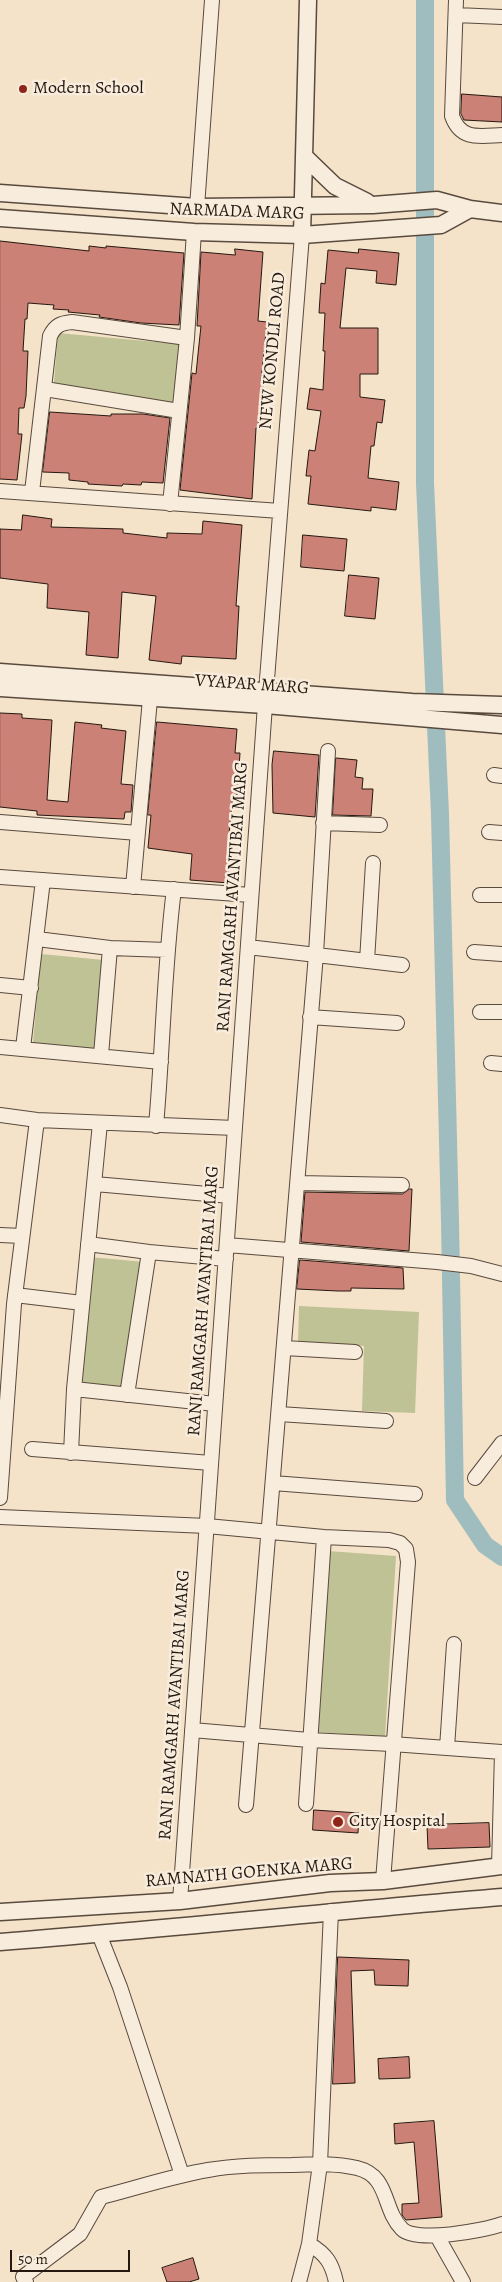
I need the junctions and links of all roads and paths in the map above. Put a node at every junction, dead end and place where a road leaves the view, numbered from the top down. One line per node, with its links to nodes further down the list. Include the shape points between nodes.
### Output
1 (212, 0): 11 (street)
2 (308, 0): 7 (street, NEW KONDLI ROAD)
3 (456, 0): 4 (street)
4 (456, 15): 5 (street); 6 (street, via 452,116 455,126 473,136)
5 (502, 17)
6 (502, 135)
7 (305, 157): 9 (street, NEW KONDLI ROAD); 10 (street, via 335,186)
8 (0, 192): 11 (street, NARMADA MARG)
9 (303, 205): 10 (street, NARMADA MARG); 11 (street, NARMADA MARG); 16 (street, NEW KONDLI ROAD)
10 (373, 205): 12 (street, NARMADA MARG, via 437,200)
11 (198, 207)
12 (470, 209): 13 (street, NARMADA MARG); 16 (street, NARMADA MARG, via 441,225)
13 (502, 213)
14 (0, 218): 15 (street, NARMADA MARG)
15 (194, 232): 16 (street, NARMADA MARG); 17 (street)
16 (302, 235): 23 (street, NEW KONDLI ROAD)
17 (187, 338): 18 (street, via 62,323 50,336); 19 (street)
18 (45, 389): 19 (street); 21 (street)
19 (179, 412): 22 (street)
20 (0, 491): 21 (street)
21 (32, 492): 22 (street)
22 (170, 504): 23 (street)
23 (280, 511): 26 (street, NEW KONDLI ROAD)
24 (0, 672): 26 (street, VYAPAR MARG)
25 (0, 688): 27 (street, VYAPAR MARG)
26 (266, 698): 27 (street, VYAPAR MARG); 29 (street, VYAPAR MARG); 41 (street, RANI RAMGARH AVANTIBAI MARG)
27 (150, 699): 35 (street)
28 (502, 705): 29 (street, VYAPAR MARG, via 452,704)
29 (412, 710): 30 (street, VYAPAR MARG, via 461,721)
30 (502, 725)
31 (328, 751): 33 (street)
32 (0, 822): 35 (street)
33 (323, 823): 34 (street); 49 (street)
34 (380, 825)
35 (138, 832): 39 (street)
36 (373, 863): 51 (street)
37 (0, 877): 38 (street)
38 (43, 880): 39 (street); 44 (street)
39 (133, 887): 40 (street)
40 (174, 890): 41 (street); 47 (street)
41 (251, 895): 45 (street, RANI RAMGARH AVANTIBAI MARG)
42 (480, 895): 43 (street)
43 (502, 895)
44 (37, 940): 46 (street); 54 (street)
45 (248, 947): 49 (street); 67 (street, RANI RAMGARH AVANTIBAI MARG)
46 (110, 948): 47 (street); 61 (street)
47 (167, 950): 62 (street)
48 (474, 952): 50 (street)
49 (316, 954): 51 (street); 57 (street)
50 (502, 954)
51 (367, 961): 52 (street)
52 (402, 965)
53 (0, 985): 54 (street)
54 (31, 988): 60 (street)
55 (480, 1012): 56 (street)
56 (502, 1012)
57 (310, 1016): 58 (street); 68 (street)
58 (397, 1023)
59 (0, 1047): 60 (street)
60 (23, 1048): 61 (street)
61 (101, 1056): 62 (street)
62 (161, 1062): 66 (street)
63 (0, 1115): 64 (street)
64 (37, 1120): 65 (street); 73 (street)
65 (100, 1123): 66 (street); 69 (street)
66 (156, 1126): 67 (street)
67 (235, 1128): 71 (street, RANI RAMGARH AVANTIBAI MARG)
68 (298, 1183): 70 (street); 76 (street)
69 (95, 1184): 71 (street); 74 (street)
70 (402, 1185)
71 (230, 1196): 75 (street, RANI RAMGARH AVANTIBAI MARG)
72 (0, 1235): 73 (street)
73 (22, 1236): 80 (street)
74 (88, 1244): 77 (street); 81 (street)
75 (227, 1245): 76 (street); 78 (street, RANI RAMGARH AVANTIBAI MARG)
76 (292, 1250): 79 (street, via 437,1262); 82 (street)
77 (150, 1252): 78 (street); 85 (street)
78 (226, 1259): 86 (street, RANI RAMGARH AVANTIBAI MARG)
79 (502, 1274)
80 (10, 1300): 81 (street); 96 (street)
81 (82, 1303): 84 (street)
82 (284, 1348): 83 (street); 87 (street)
83 (355, 1352)
84 (74, 1389): 85 (street); 91 (street)
85 (127, 1394): 86 (street)
86 (215, 1404): 92 (street, RANI RAMGARH AVANTIBAI MARG)
87 (279, 1414): 88 (street); 94 (street)
88 (386, 1421)
89 (502, 1443): 93 (street)
90 (32, 1449): 91 (street)
91 (71, 1453): 92 (street)
92 (211, 1463): 98 (street, RANI RAMGARH AVANTIBAI MARG)
93 (475, 1478)
94 (273, 1482): 95 (street); 99 (street)
95 (415, 1494)
96 (0, 1498)
97 (0, 1517): 98 (street)
98 (207, 1526): 99 (street); 102 (street, RANI RAMGARH AVANTIBAI MARG)
99 (269, 1532): 100 (street); 103 (street)
100 (324, 1537): 104 (street); 105 (street, via 389,1540 406,1549 408,1562)
101 (454, 1644): 106 (street)
102 (192, 1730): 103 (street); 113 (street, RANI RAMGARH AVANTIBAI MARG)
103 (252, 1734): 104 (street); 109 (street)
104 (309, 1740): 105 (street); 108 (street)
105 (392, 1744): 106 (street); 111 (street)
106 (447, 1748): 107 (street)
107 (502, 1752): 110 (street)
108 (306, 1804)
109 (246, 1805)
110 (500, 1866): 111 (street, RAMNATH GOENKA MARG)
111 (383, 1881): 113 (street, RAMNATH GOENKA MARG, via 330,1883)
112 (502, 1897): 114 (street)
113 (180, 1901): 115 (street, RAMNATH GOENKA MARG)
114 (331, 1911): 116 (street); 118 (street)
115 (0, 1912)
116 (99, 1934): 117 (street); 119 (street, via 120,1987)
117 (0, 1942)
118 (320, 2164): 119 (street, via 240,2166); 121 (street, via 355,2167 370,2172 379,2182 403,2231 413,2235); 122 (street)
119 (182, 2176): 123 (street, via 101,2197 80,2234 23,2277)
120 (502, 2224): 121 (street)
121 (437, 2236): 126 (street)
122 (309, 2244): 124 (street); 125 (street, via 323,2252)
123 (26, 2282)
124 (299, 2282)
125 (336, 2282)
126 (463, 2282)

